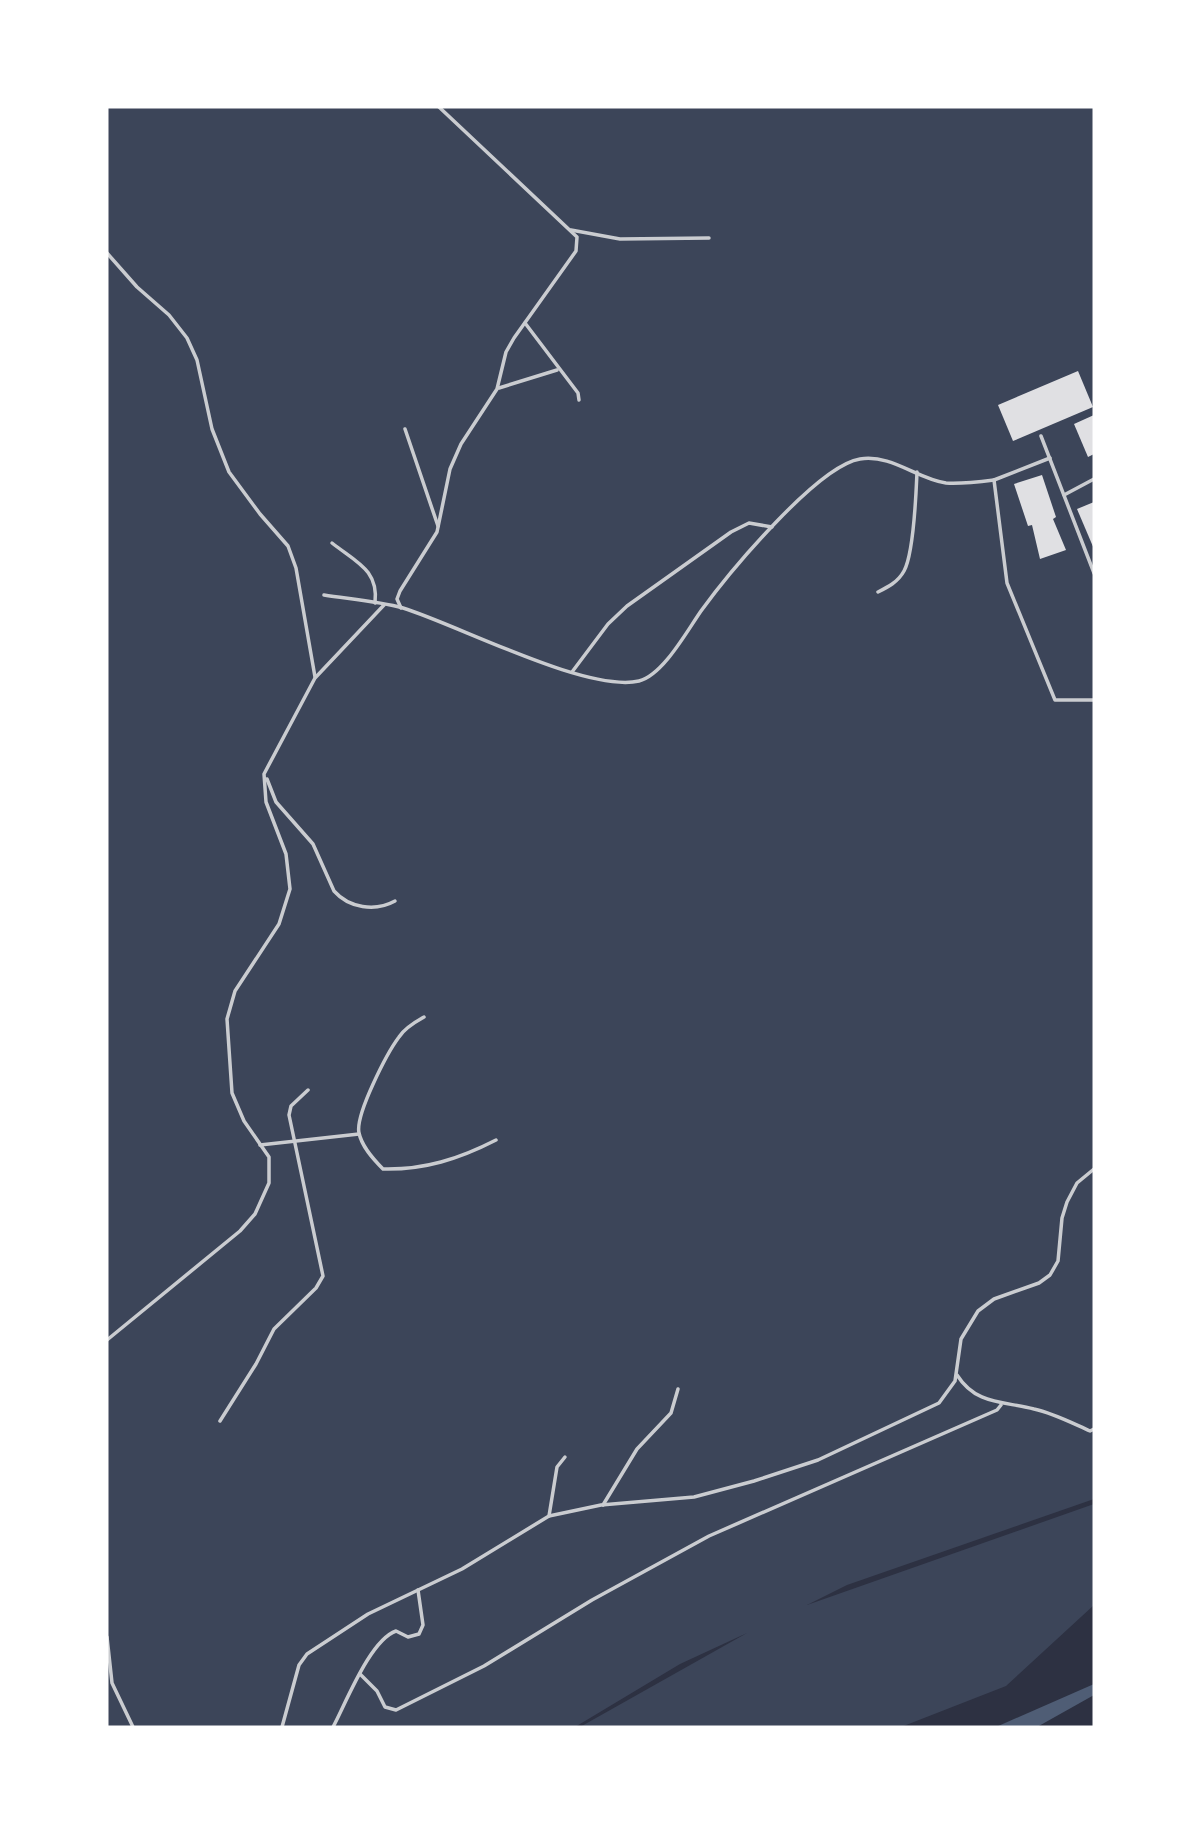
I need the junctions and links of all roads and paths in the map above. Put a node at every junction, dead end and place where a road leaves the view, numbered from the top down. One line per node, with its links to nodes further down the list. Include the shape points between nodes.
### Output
1 (439, 107): 2 (lane)
2 (569, 229): 3 (lane, via 620,239); 5 (lane, via 577,237 576,251)
3 (709, 238)
4 (107, 253): 26 (lane, via 187,338 229,472 288,546)
5 (525, 323): 6 (lane); 7 (lane, via 506,352)
6 (557, 370): 7 (lane); 8 (lane)
7 (497, 389): 17 (lane, via 450,469)
8 (579, 400)
9 (405, 429): 17 (lane)
10 (1041, 436): 11 (lane)
11 (1050, 458): 14 (lane); 15 (lane)
12 (917, 472): 14 (lane, via 944,483); 16 (lane, via 860,459 815,483); 20 (lane, via 909,558 904,573)
13 (1094, 479): 15 (lane)
14 (993, 480): 27 (lane, via 1007,583 1055,700)
15 (1064, 495): 19 (lane)
16 (772, 527): 25 (lane, via 749,523 627,606); 25 (lane, via 651,675 639,681 609,681)
17 (439, 528): 24 (lane, via 400,590)
18 (332, 543): 22 (lane, via 374,577)
19 (1094, 573)
20 (878, 592)
21 (324, 595): 22 (lane)
22 (375, 603): 23 (lane)
23 (384, 605): 24 (lane); 26 (lane)
24 (401, 608): 25 (lane)
25 (572, 672)
26 (315, 678): 28 (lane)
27 (1094, 700)
28 (264, 774): 29 (lane, via 276,802 308,835 340,898 375,908); 35 (lane, via 266,802 286,854 290,889 279,924 235,991 227,1019 232,1093)
29 (394, 901)
30 (424, 1017): 32 (lane, via 400,1035 385,1061 362,1114)
31 (308, 1090): 34 (lane, via 291,1106)
32 (360, 1134): 33 (lane, via 369,1155 383,1170 414,1170 465,1156); 34 (lane)
33 (496, 1140)
34 (294, 1141): 35 (lane); 41 (lane, via 323,1276 316,1289 274,1329)
35 (260, 1145): 37 (lane, via 269,1157 269,1183 255,1214)
36 (1094, 1169): 38 (lane, via 1077,1183 1067,1202 1058,1261 1050,1275 994,1299 978,1311 961,1339)
37 (107, 1340)
38 (956, 1374): 40 (lane, via 976,1395); 44 (lane, via 949,1393 939,1403 818,1460 694,1497)
39 (678, 1389): 44 (lane, via 671,1413 636,1449)
40 (1001, 1405): 42 (lane, via 1035,1409); 48 (lane, via 687,1547 484,1666 396,1710 385,1707 377,1690)
41 (220, 1421)
42 (1094, 1429)
43 (565, 1457): 45 (lane, via 557,1467)
44 (603, 1505): 45 (lane)
45 (549, 1516): 46 (lane, via 462,1569)
46 (418, 1589): 48 (lane, via 423,1625 419,1634 408,1637 391,1632); 50 (lane, via 368,1614 307,1654 299,1665)
47 (107, 1637): 49 (lane, via 112,1683)
48 (360, 1674): 51 (lane)
49 (133, 1727)
50 (282, 1727)
51 (333, 1727)

